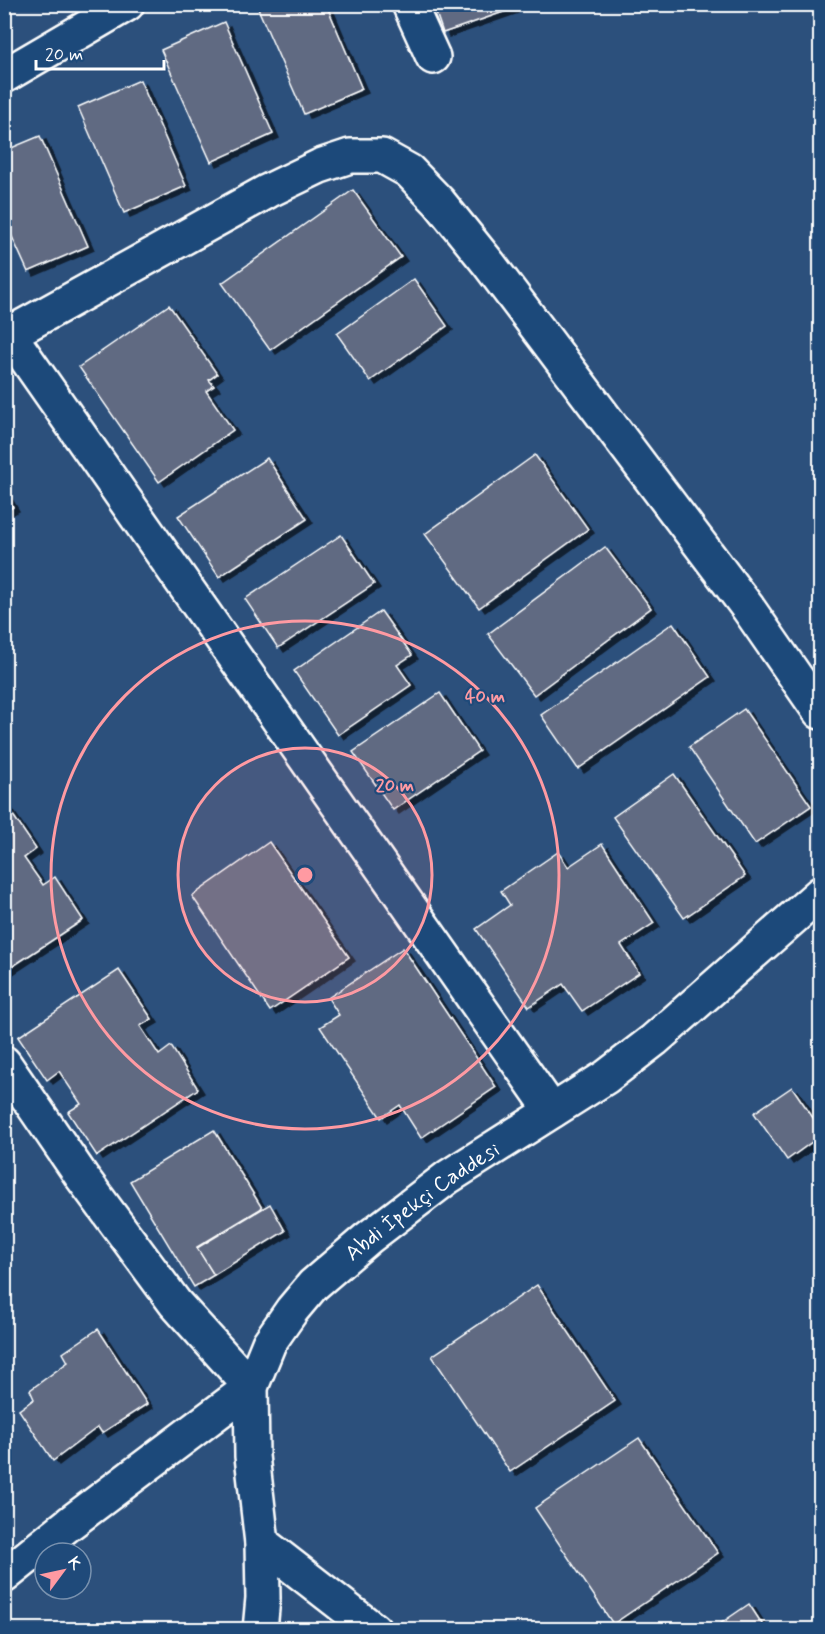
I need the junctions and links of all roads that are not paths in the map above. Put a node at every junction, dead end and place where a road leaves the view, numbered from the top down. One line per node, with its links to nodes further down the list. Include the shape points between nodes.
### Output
1 (127, 4): 4 (street)
2 (409, 4): 3 (street)
3 (433, 57)
4 (8, 65)
5 (7, 335): 6 (street, via 320,166 350,156 382,156 409,171 489,264 748,608); 9 (street)
6 (820, 712)
7 (820, 894): 9 (street, Abdi İpekçi Caddesi, via 654,1040)
8 (4, 1063): 10 (street, via 175,1303)
9 (552, 1111): 10 (street, Abdi İpekçi Caddesi, via 448,1177 313,1285 269,1342)
10 (251, 1387): 11 (street, Abdi İpekçi Caddesi, via 252,1456); 12 (street)
11 (262, 1544): 13 (street, Abdi İpekçi Caddesi); 14 (street)
12 (4, 1575)
13 (260, 1629)
14 (374, 1629)

